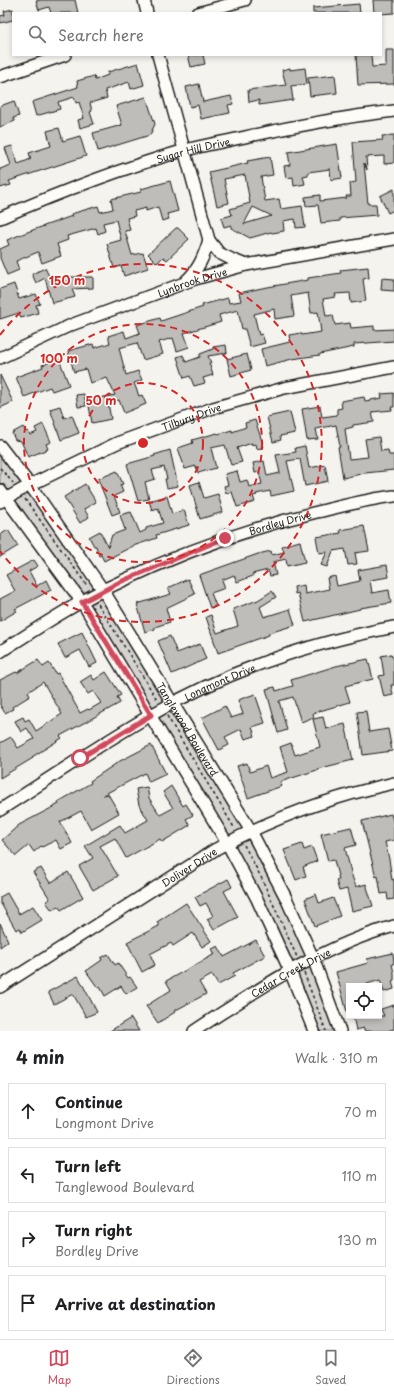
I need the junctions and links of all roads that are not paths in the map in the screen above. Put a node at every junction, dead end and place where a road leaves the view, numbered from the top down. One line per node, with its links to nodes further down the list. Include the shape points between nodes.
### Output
1 (144, 0): 3 (street)
2 (245, 0): 4 (street)
3 (147, 12)
4 (202, 12)
5 (63, 56): 7 (street)
6 (158, 56): 9 (street)
7 (0, 77)
8 (394, 111): 9 (street, Sugar Hill Drive, via 309,123)
9 (184, 151): 10 (street, Sugar Hill Drive, via 92,181); 12 (street)
10 (0, 218)
11 (394, 239): 13 (street, Lynbrook Drive)
12 (209, 240): 13 (street, via 219,252); 14 (street, via 195,273)
13 (246, 265): 14 (street, Lynbrook Drive)
14 (183, 284): 15 (street, Lynbrook Drive, via 71,325)
15 (0, 358)
16 (394, 367): 18 (street, Tilbury Drive, via 284,388 213,408 116,443)
17 (0, 446): 18 (street, Tanglewood Boulevard)
18 (30, 485): 20 (street, Tilbury Drive); 21 (street, Tanglewood Boulevard)
19 (394, 496): 21 (street, Bordley Drive, via 373,498 237,534)
20 (2, 497): 22 (street)
21 (103, 590): 22 (street, Bordley Drive); 25 (street, Tanglewood Boulevard)
22 (82, 602): 24 (street, Bordley Drive); 26 (street)
23 (394, 627): 25 (street, Longmont Drive, via 312,647 254,666)
24 (0, 652)
25 (173, 703): 26 (street, Longmont Drive); 29 (street, Tanglewood Boulevard)
26 (151, 715): 28 (street, Longmont Drive); 30 (street)
27 (394, 783): 29 (street, Doliver Drive, via 315,804)
28 (0, 810)
29 (251, 831): 30 (street, Doliver Drive); 32 (street, Tanglewood Boulevard, via 286,898)
30 (227, 842): 33 (street); 34 (street, Doliver Drive)
31 (394, 926): 32 (street, Cedar Creek Drive, via 347,942)
32 (313, 958): 33 (street, Cedar Creek Drive); 37 (street, Tanglewood Boulevard)
33 (290, 971): 35 (street, Cedar Creek Drive); 36 (street)
34 (0, 986)
35 (194, 1031)
36 (314, 1031)
37 (340, 1031)

